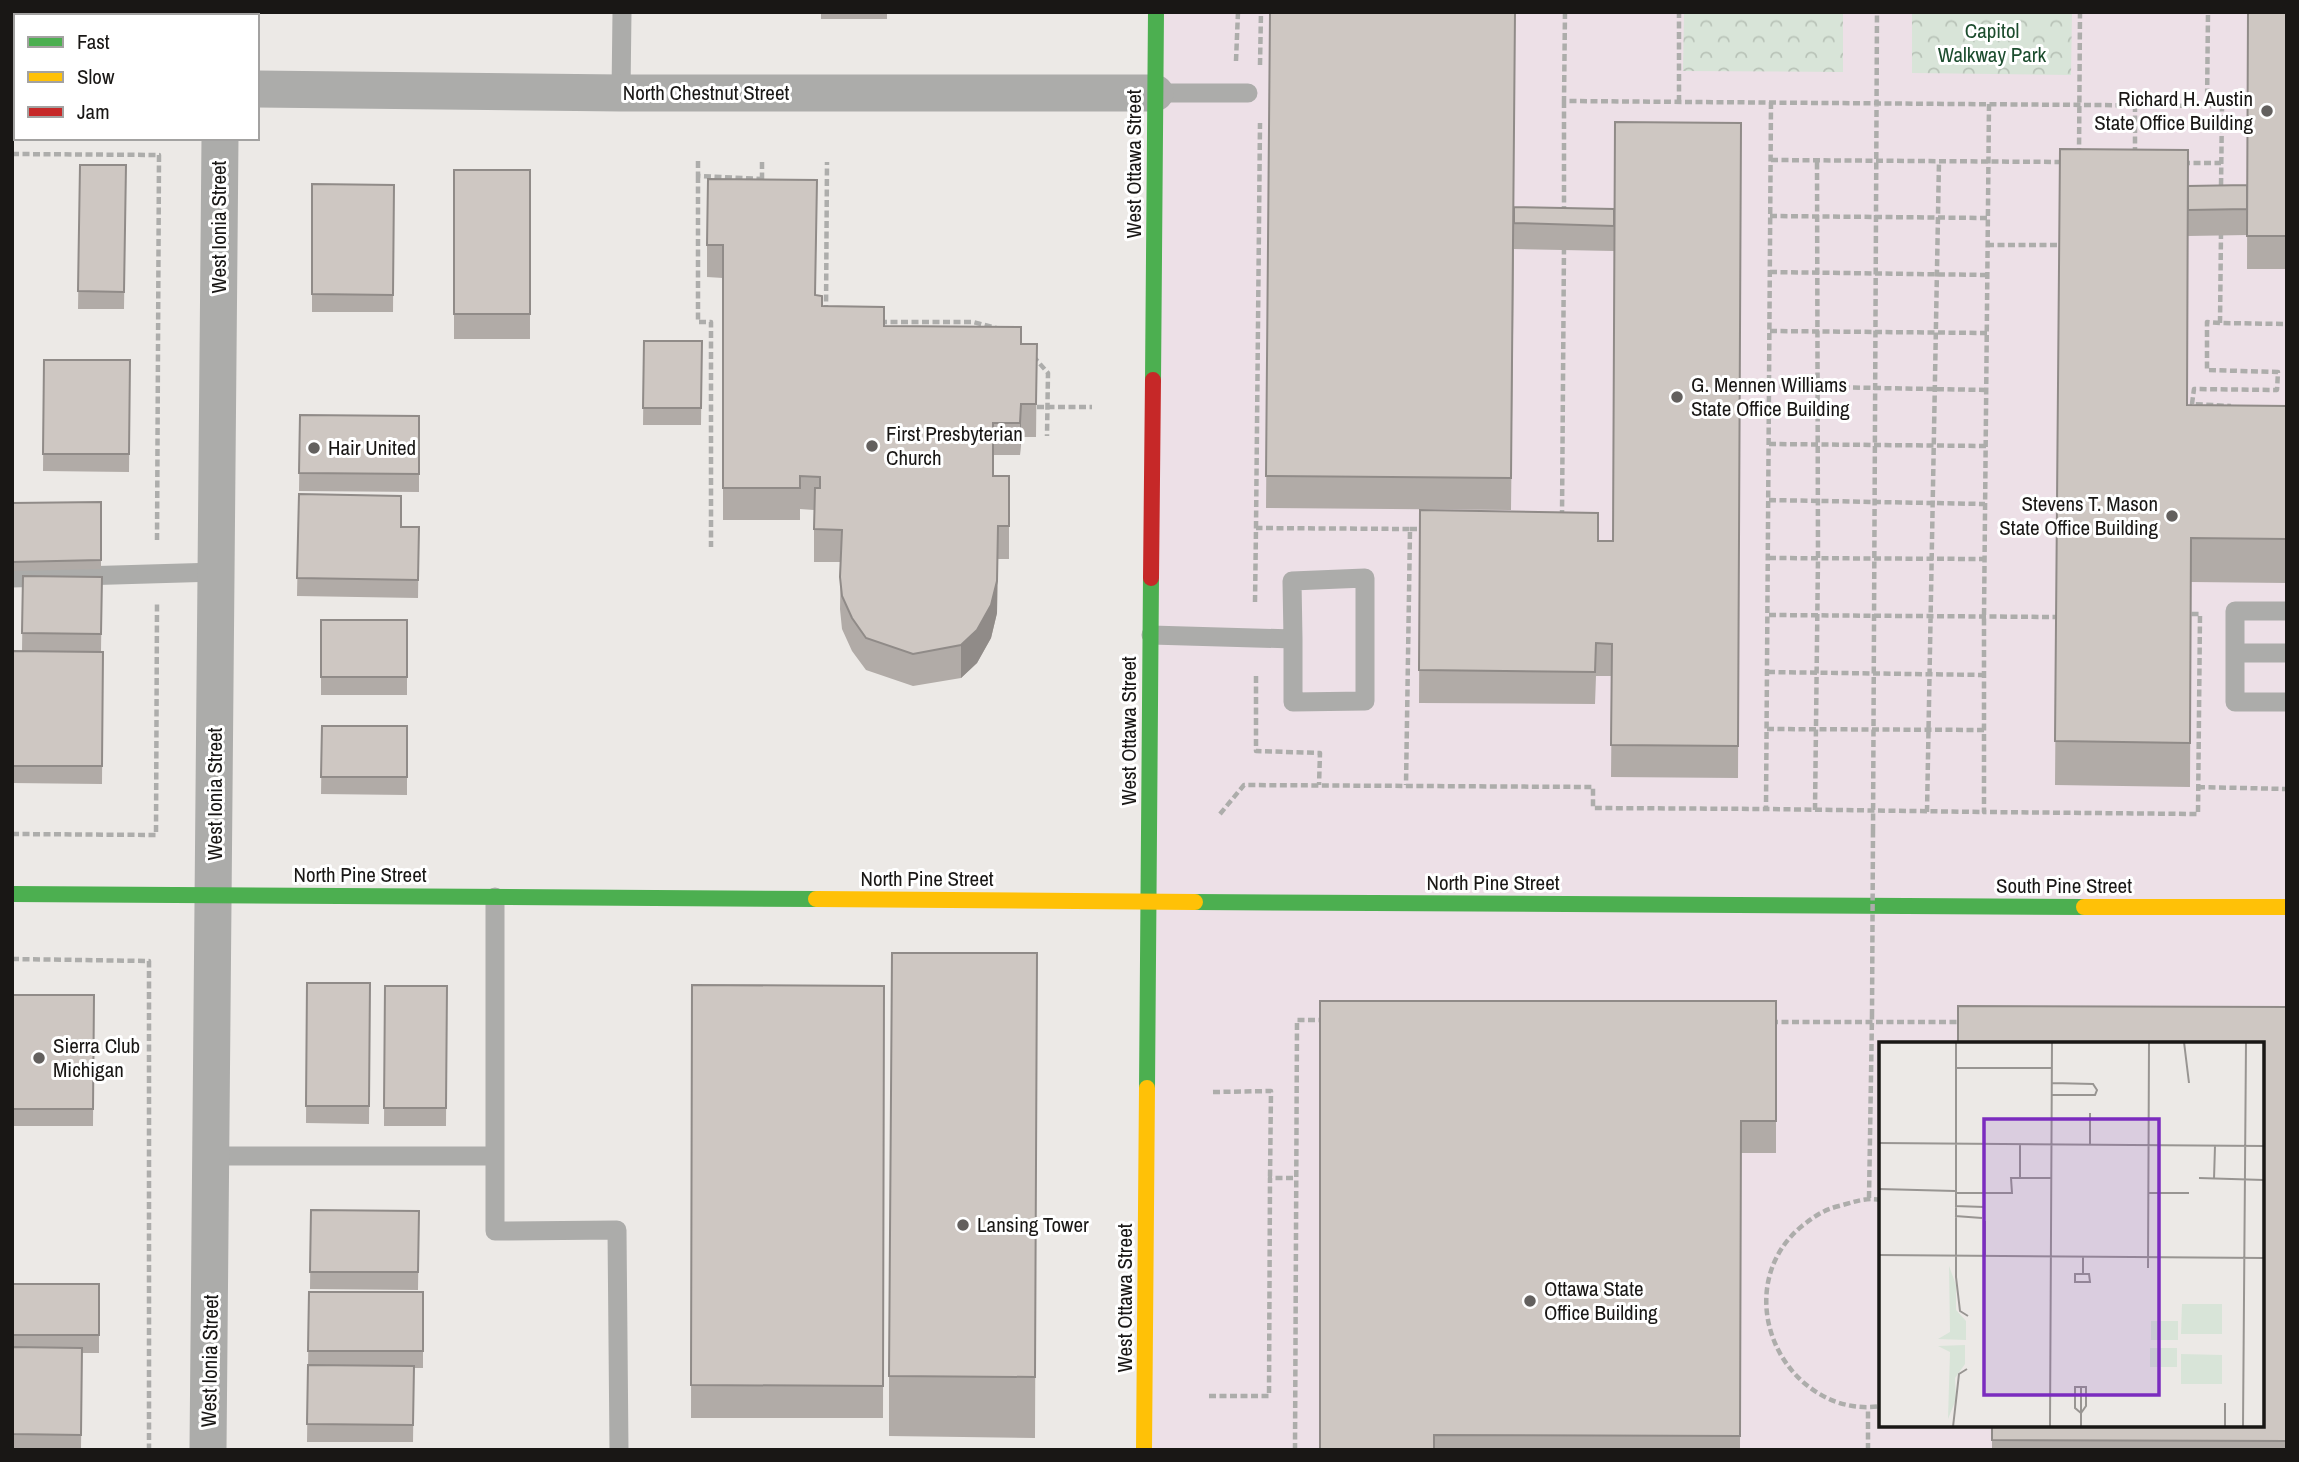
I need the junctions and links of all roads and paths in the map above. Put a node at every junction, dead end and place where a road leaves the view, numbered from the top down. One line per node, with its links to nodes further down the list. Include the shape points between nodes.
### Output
1 (622, 12): 13 (lane)
2 (1156, 12): 14 (street, West Ottawa Street)
3 (1238, 12): 10 (path)
4 (1261, 12): 11 (path)
5 (1565, 12): 16 (path)
6 (1679, 12): 17 (path)
7 (1877, 12): 19 (path)
8 (2080, 12): 21 (path)
9 (2208, 12): 23 (path)
10 (1236, 61)
11 (1260, 68)
12 (259, 89): 13 (street, North Chestnut Street)
13 (621, 93): 14 (street, North Chestnut Street)
14 (1155, 93): 15 (lane); 111 (street, West Ottawa Street)
15 (1248, 93)
16 (1564, 101): 17 (path); 47 (path)
17 (1679, 102): 18 (path)
18 (1771, 102): 19 (path); 27 (path)
19 (1877, 103): 20 (path); 29 (path)
20 (1989, 104): 21 (path); 32 (path)
21 (2080, 104): 22 (path); 36 (path)
22 (2135, 105): 23 (path); 37 (path)
23 (2207, 106): 39 (path, via 2222,106)
24 (1260, 110): 91 (path)
25 (220, 140): 100 (street, West Ionia Street)
26 (12, 154): 101 (path, via 159,155)
27 (1771, 160): 28 (path); 44 (path)
28 (1817, 160): 29 (path); 45 (path)
29 (1876, 160): 31 (path); 46 (path)
30 (698, 161): 40 (path)
31 (1939, 161): 32 (path); 48 (path)
32 (1989, 161): 35 (path); 49 (path)
33 (762, 162): 41 (path)
34 (827, 162): 59 (path)
35 (2067, 162)
36 (2079, 162)
37 (2135, 162)
38 (2172, 162): 39 (path)
39 (2221, 163): 43 (path)
40 (698, 176): 41 (path); 94 (path, via 698,322 711,322)
41 (762, 178): 42 (path)
42 (762, 186)
43 (2221, 190)
44 (1770, 216): 45 (path); 54 (path)
45 (1818, 216): 46 (path); 55 (path)
46 (1876, 216): 48 (path); 56 (path)
47 (1564, 217)
48 (1937, 217): 49 (path); 57 (path)
49 (1988, 218): 52 (path)
50 (2221, 229): 61 (path)
51 (1564, 243): 90 (path)
52 (1987, 245): 53 (path); 58 (path)
53 (2059, 245)
54 (1770, 272): 55 (path); 64 (path)
55 (1818, 273): 56 (path); 65 (path)
56 (1875, 274): 57 (path); 66 (path)
57 (1936, 275): 58 (path); 67 (path)
58 (1987, 275): 68 (path)
59 (826, 322)
60 (867, 322): 63 (path, via 973,322)
61 (2220, 323): 62 (path); 75 (path, via 2207,322 2207,370 2278,372 2277,390 2194,389 2192,404)
62 (2287, 324)
63 (1002, 329)
64 (1770, 331): 65 (path); 70 (path)
65 (1818, 331): 66 (path); 71 (path)
66 (1875, 331): 67 (path); 72 (path)
67 (1936, 332): 68 (path); 73 (path)
68 (1986, 333): 74 (path)
69 (1031, 354): 77 (path, via 1048,373)
70 (1769, 386): 71 (path); 80 (path)
71 (1818, 387): 72 (path); 81 (path)
72 (1875, 388): 73 (path); 82 (path)
73 (1934, 389): 74 (path); 83 (path)
74 (1986, 390): 84 (path)
75 (2241, 406)
76 (1037, 407): 77 (path)
77 (1048, 407): 78 (path); 79 (path)
78 (1092, 407)
79 (1047, 436)
80 (1769, 444): 81 (path); 85 (path)
81 (1818, 444): 82 (path); 86 (path)
82 (1875, 445): 83 (path); 87 (path)
83 (1934, 445): 84 (path); 88 (path)
84 (1986, 446): 89 (path)
85 (1769, 500): 86 (path); 95 (path)
86 (1818, 502): 87 (path); 96 (path)
87 (1874, 503): 88 (path); 99 (path)
88 (1933, 503): 89 (path); 97 (path)
89 (1985, 504): 98 (path)
90 (1562, 517)
91 (1256, 528)
92 (1410, 529): 93 (path)
93 (1424, 529)
94 (710, 547)
95 (1769, 558): 96 (path); 105 (path)
96 (1818, 558): 99 (path); 106 (path)
97 (1932, 559): 98 (path); 99 (path); 108 (path)
98 (1984, 559): 109 (path)
99 (1874, 560): 107 (path)
100 (217, 572): 101 (lane); 138 (street, West Ionia Street)
101 (157, 575): 102 (lane); 136 (path, via 156,835)
102 (12, 578)
103 (2287, 611): 113 (lane, via 2235,611)
104 (2190, 614): 128 (path, via 2200,614)
105 (1769, 615): 106 (path); 115 (path)
106 (1816, 615): 107 (path); 116 (path)
107 (1873, 616): 108 (path); 117 (path)
108 (1930, 617): 109 (path); 118 (path)
109 (1984, 617): 110 (path); 119 (path)
110 (2056, 617)
111 (1151, 635): 112 (lane); 140 (street, West Ottawa Street)
112 (1293, 639): 112 (lane, via 1293,702 1365,701 1365,578 1292,581)
113 (2235, 653): 114 (lane); 121 (lane, via 2235,702)
114 (2287, 653)
115 (1768, 672): 116 (path); 122 (path)
116 (1816, 673): 117 (path); 123 (path)
117 (1873, 674): 118 (path); 124 (path)
118 (1930, 674): 119 (path); 125 (path)
119 (1984, 675): 126 (path)
120 (1256, 676): 127 (path, via 1256,751 1320,753)
121 (2287, 702)
122 (1767, 729): 123 (path); 130 (path)
123 (1815, 730): 124 (path); 131 (path)
124 (1872, 730): 125 (path); 132 (path)
125 (1929, 730): 126 (path); 133 (path)
126 (1984, 730): 134 (path)
127 (1319, 785): 130 (path, via 1593,787 1593,808); 135 (path, via 1244,785)
128 (2198, 787): 129 (path); 134 (path, via 2198,814)
129 (2287, 789)
130 (1766, 809): 131 (path)
131 (1815, 810): 132 (path)
132 (1872, 811): 133 (path); 144 (path, bridge)
133 (1927, 812): 134 (path)
134 (1984, 812)
135 (1220, 814)
136 (12, 834)
137 (12, 894): 138 (street, North Pine Street)
138 (215, 896): 139 (street, North Pine Street); 149 (street, West Ionia Street)
139 (495, 897): 140 (street, North Pine Street); 150 (lane)
140 (1149, 902): 141 (street, North Pine Street); 161 (street, West Ottawa Street)
141 (1840, 906): 142 (street, South Pine Street)
142 (2287, 907)
143 (12, 959): 158 (path, via 149,961)
144 (1872, 1019): 146 (path); 147 (path); 153 (path)
145 (1338, 1020): 152 (path, via 1297,1020)
146 (1762, 1022)
147 (1969, 1023)
148 (1213, 1092): 151 (path, via 1271,1091)
149 (212, 1156): 150 (lane); 159 (street, West Ionia Street)
150 (495, 1156): 160 (lane, via 495,1231 617,1230)
151 (1270, 1178): 152 (path); 155 (path, via 1269,1396)
152 (1296, 1178): 162 (path)
153 (1869, 1198): 154 (path); 157 (path, via 1822,1210 1788,1237 1771,1269 1766,1298 1771,1335 1799,1381 1837,1403)
154 (1879, 1200)
155 (1209, 1396)
156 (1879, 1406): 157 (path)
157 (1868, 1408): 163 (path)
158 (149, 1450)
159 (208, 1450)
160 (620, 1450)
161 (1144, 1450)
162 (1295, 1450)
163 (1868, 1450)

